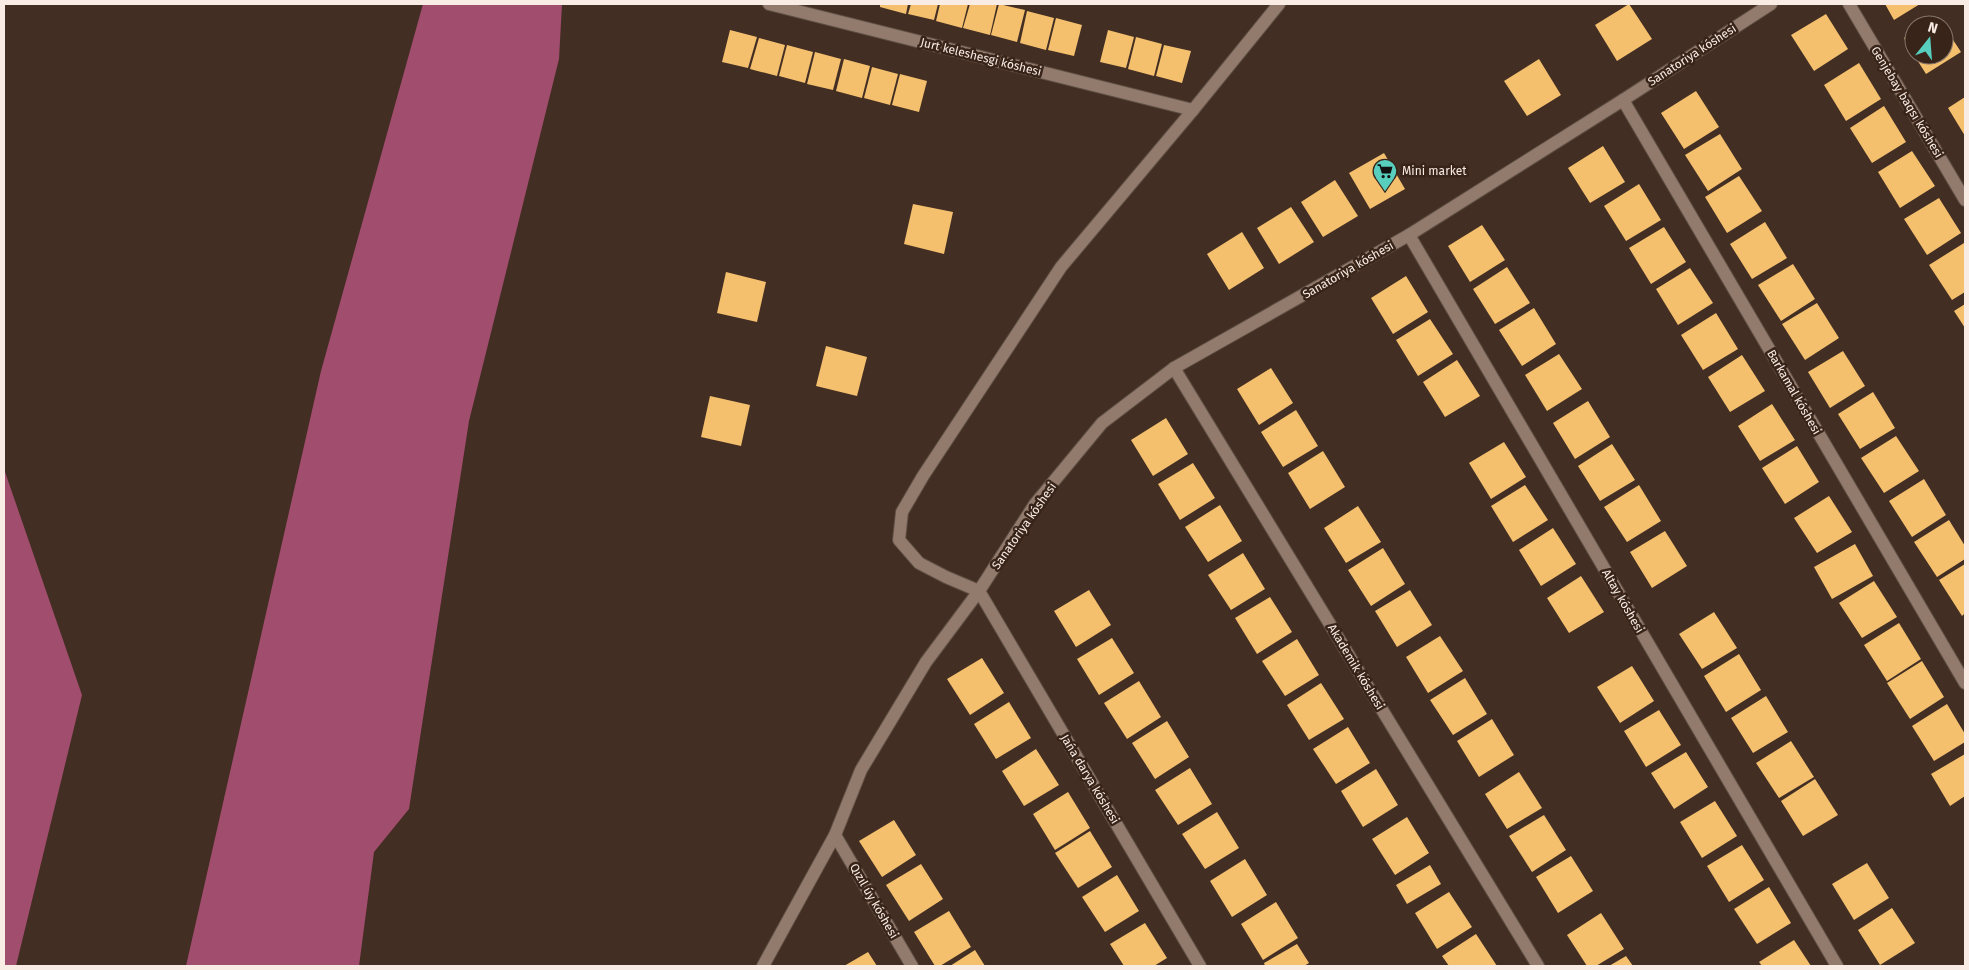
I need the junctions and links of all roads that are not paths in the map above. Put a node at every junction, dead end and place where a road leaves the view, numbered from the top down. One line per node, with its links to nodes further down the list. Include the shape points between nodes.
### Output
1 (769, 4): 6 (street, Jurt keleshesgi kóshesi)
2 (1279, 4): 6 (street)
3 (1771, 4): 5 (street, Sanatoriya kóshesi)
4 (1849, 4): 7 (street, Genjebay baqsı kóshesi)
5 (1623, 100): 8 (street, Sanatoriya kóshesi); 11 (street, Barkamal kóshesi)
6 (1193, 110): 10 (street, via 1061,267 902,512 899,540 919,563)
7 (1965, 200)
8 (1409, 235): 9 (street, Sanatoriya kóshesi); 17 (street, Altay kóshesi)
9 (1174, 368): 10 (street, Sanatoriya kóshesi, via 1102,423 1035,504); 16 (street, Akademik kóshesi)
10 (979, 591): 12 (street, Sanatoriya kóshesi, via 926,662 861,770); 15 (street, Jańa darya kóshesi)
11 (1965, 683)
12 (836, 835): 13 (street, Sanatoriya kóshesi); 14 (street, Qızıl úy kóshesi)
13 (762, 966)
14 (912, 966)
15 (1200, 966)
16 (1538, 966)
17 (1837, 966)

